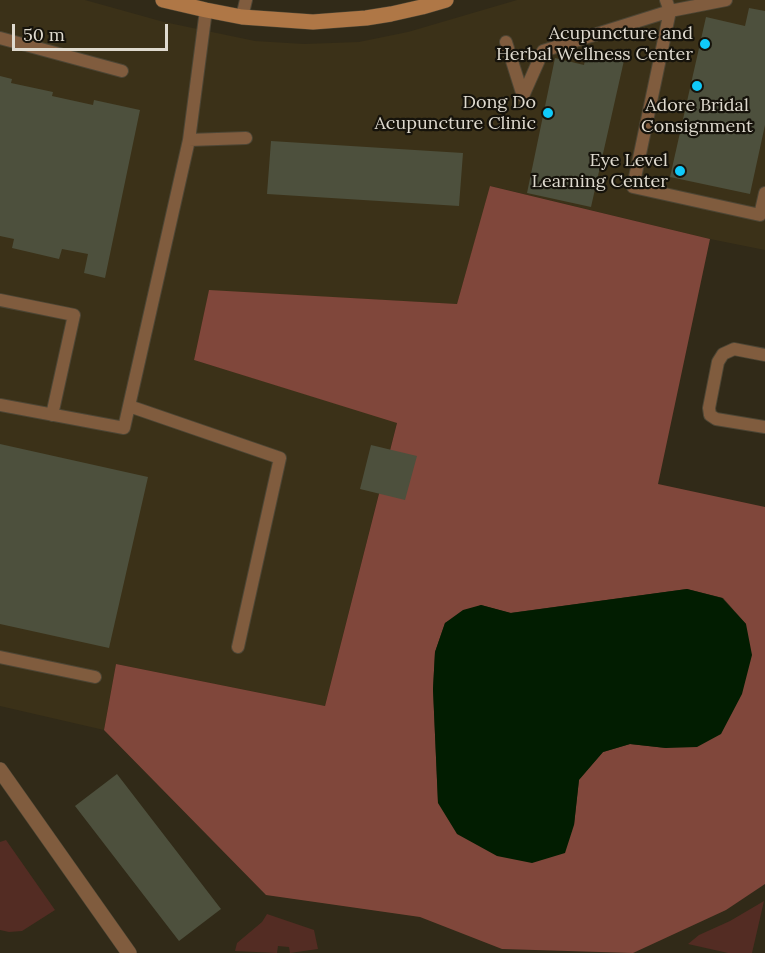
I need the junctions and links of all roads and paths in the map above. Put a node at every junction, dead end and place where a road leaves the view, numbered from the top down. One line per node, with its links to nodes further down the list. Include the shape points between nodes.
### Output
1 (163, 0): 6 (street)
2 (246, 0): 7 (lane)
3 (446, 0): 7 (street, via 366,18 313,22)
4 (726, 0): 5 (lane)
5 (668, 6): 9 (lane, via 543,51 523,96); 13 (lane, via 633,187 760,214)
6 (206, 10): 7 (street); 12 (lane)
7 (243, 17)
8 (0, 38): 10 (lane)
9 (506, 42)
10 (122, 71)
11 (246, 138): 12 (lane)
12 (189, 140): 17 (lane)
13 (765, 194)
14 (0, 300): 18 (lane, via 74,315)
15 (765, 355): 19 (lane, via 734,349 723,354 709,408 716,419)
16 (0, 405): 18 (lane)
17 (129, 406): 18 (lane, via 124,428); 20 (lane, via 280,458)
18 (52, 415)
19 (765, 427)
20 (238, 647)
21 (0, 657): 22 (lane)
22 (95, 677)
23 (0, 770): 24 (street)
24 (129, 953)

